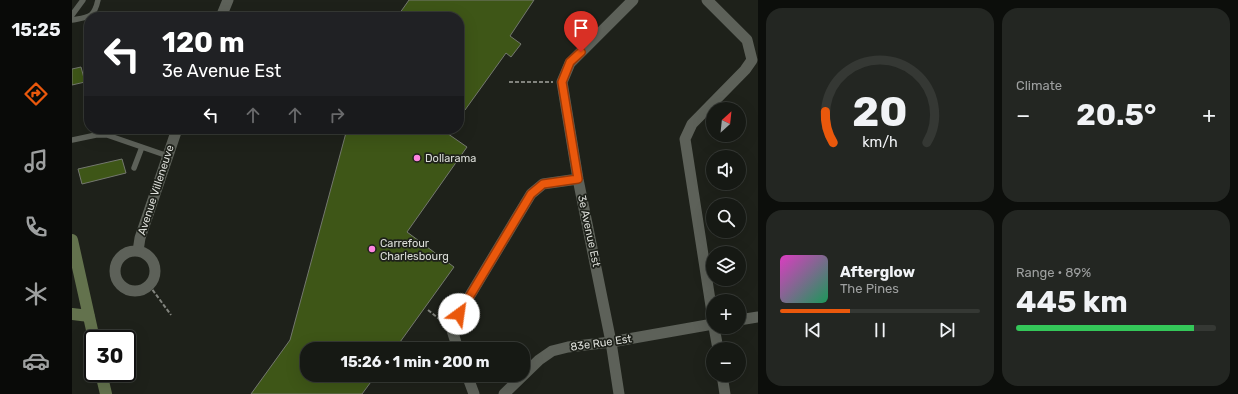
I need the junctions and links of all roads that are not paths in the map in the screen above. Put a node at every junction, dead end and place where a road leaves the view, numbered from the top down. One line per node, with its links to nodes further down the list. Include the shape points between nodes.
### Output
1 (83, 0): 8 (lane)
2 (98, 0): 6 (lane)
3 (228, 0): 7 (street)
4 (633, 0): 16 (street, 3e Avenue Est, via 570,62 562,82)
5 (707, 0): 19 (street, via 747,40 752,60 692,124 685,140)
6 (95, 12)
7 (223, 12)
8 (72, 15)
9 (84, 18): 10 (lane)
10 (72, 20)
11 (175, 134): 14 (street, Avenue Villeneuve)
12 (72, 140): 13 (lane, via 107,135)
13 (142, 147): 14 (lane); 15 (lane)
14 (168, 156): 18 (street, Avenue Villeneuve, via 140,238)
15 (134, 168)
16 (578, 179): 26 (street, via 543,184 531,194 451,328); 27 (street, 3e Avenue Est)
17 (72, 240): 21 (main road)
18 (138, 251): 18 (street, via 149,257 155,274 149,285 130,290 119,283 116,277 117,264 125,254)
19 (709, 294)
20 (72, 314): 21 (main road)
21 (89, 316): 25 (main road)
22 (758, 317): 23 (street)
23 (746, 319)
24 (706, 325): 27 (street, 83e Rue Est)
25 (92, 330)
26 (456, 342)
27 (611, 342): 33 (street, 83e Rue Est, via 552,351); 34 (street, 3e Avenue Est)
28 (103, 382): 31 (main road)
29 (470, 382): 32 (street)
30 (723, 382): 35 (street)
31 (106, 394)
32 (474, 394)
33 (504, 394)
34 (619, 394)
35 (725, 394)

